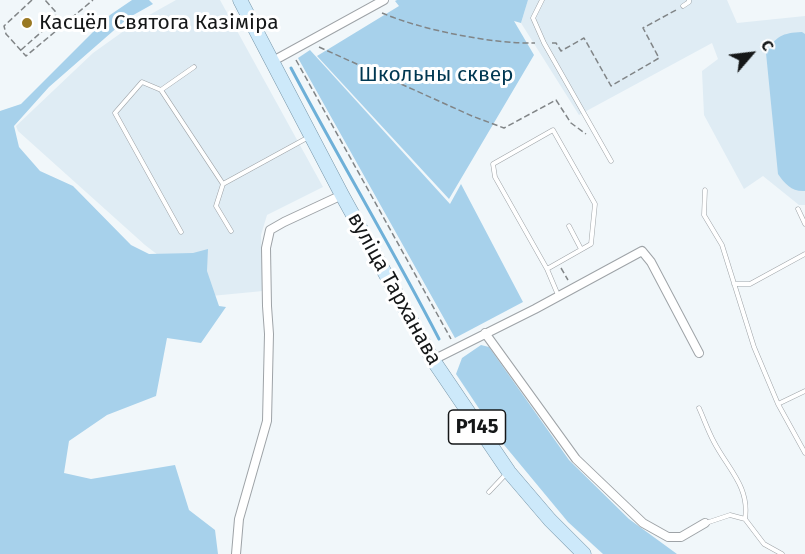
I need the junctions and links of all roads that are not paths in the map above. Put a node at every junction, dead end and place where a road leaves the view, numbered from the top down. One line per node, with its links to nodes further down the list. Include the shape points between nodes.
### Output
1 (240, 0): 6 (main road, вуліца Тарханава / Р145)
2 (384, 0): 6 (street)
3 (542, 0): 10 (lane, via 533,18)
4 (689, 0): 5 (lane)
5 (683, 6)
6 (273, 61): 9 (main road, вуліца Тарханава / Р145)
7 (194, 67): 8 (lane)
8 (160, 90): 11 (lane); 18 (lane, via 142,82 115,113)
9 (310, 136): 11 (lane); 13 (main road, вуліца Тарханава / Р145)
10 (611, 161)
11 (223, 184): 17 (lane, via 216,206)
12 (705, 190): 22 (lane, via 704,215 722,245)
13 (342, 195): 26 (main road, вуліца Тарханава / Р145); 35 (street, via 270,230 266,248 267,421 239,519)
14 (798, 209): 15 (lane)
15 (805, 224)
16 (569, 226): 19 (lane)
17 (231, 231)
18 (181, 232)
19 (581, 249): 21 (lane); 21 (lane, via 591,244 595,204 553,130 493,164 495,177)
20 (805, 254): 22 (lane, via 750,284)
21 (547, 269): 23 (lane)
22 (734, 284): 28 (lane)
23 (559, 296): 24 (street); 25 (street, via 642,251)
24 (485, 333): 26 (street); 34 (street, via 576,459 643,523 668,537 681,537)
25 (699, 353)
26 (433, 360): 31 (main road, вуліца Тарханава / Р145)
27 (805, 391): 28 (lane)
28 (778, 404): 30 (lane)
29 (699, 408): 33 (lane, via 740,484 747,505)
30 (805, 453)
31 (509, 471): 32 (lane); 36 (main road, вуліца Тарханава / Р145)
32 (489, 492)
33 (744, 519): 34 (lane, via 730,515); 37 (lane, via 764,544)
34 (705, 523)
35 (236, 554)
36 (584, 554)
37 (782, 554)

